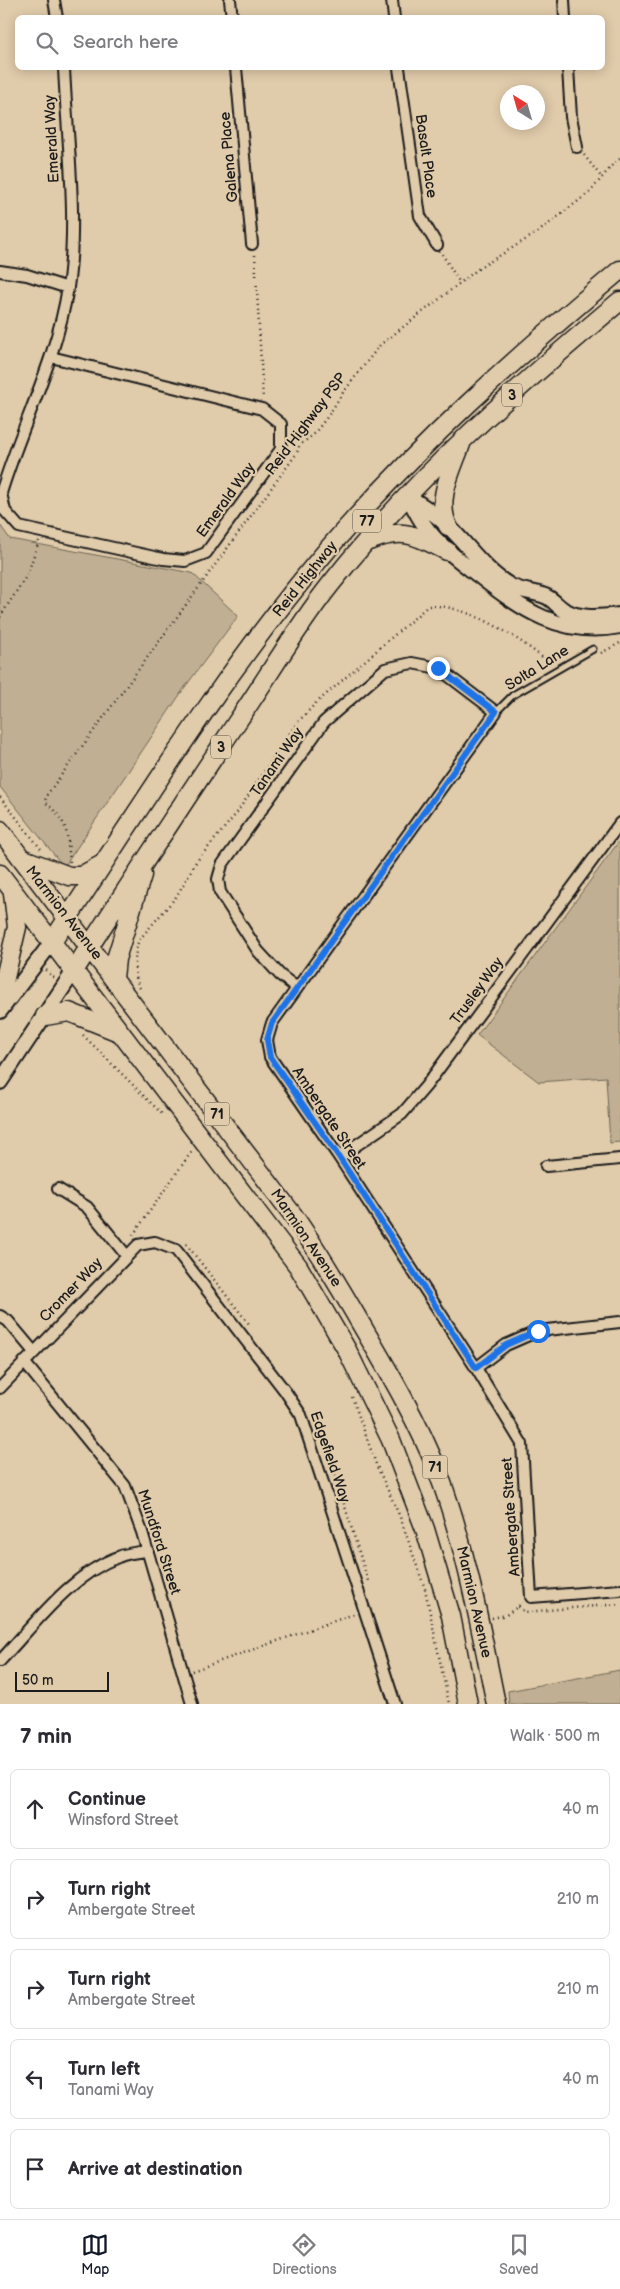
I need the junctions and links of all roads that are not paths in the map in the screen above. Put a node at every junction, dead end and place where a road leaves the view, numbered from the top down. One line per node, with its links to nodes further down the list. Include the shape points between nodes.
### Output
1 (54, 0): 5 (street)
2 (230, 0): 6 (street)
3 (392, 0): 7 (street)
4 (564, 0): 8 (street)
5 (56, 15)
6 (232, 15)
7 (394, 15)
8 (565, 15)
9 (64, 70): 18 (street, Emerald Way, via 71,241)
10 (236, 70): 14 (street, Galena Place)
11 (399, 70): 15 (street, Basalt Place, via 420,216)
12 (568, 70): 13 (street, via 571,117)
13 (577, 147)
14 (252, 244)
15 (437, 245)
16 (620, 270): 21 (highway, Reid Highway / 3, via 529,347)
17 (0, 271): 18 (street, via 27,275)
18 (68, 288): 20 (street, Emerald Way)
19 (620, 301): 22 (highway, Reid Highway / 3)
20 (51, 357): 20 (street, Emerald Way, via 1,493 5,510 19,527 163,559 186,561 206,553 281,449 281,424 262,409)
21 (433, 437): 23 (highway); 26 (highway, Reid Highway / 3)
22 (462, 439): 23 (highway, Reid Highway / 3); 24 (highway, via 443,496 442,510)
23 (408, 496): 24 (main road); 25 (highway, Reid Highway / 3); 26 (highway, 77, via 386,507); 27 (main road, via 424,526)
24 (448, 526): 28 (main road, via 509,585 544,595 563,610 578,615)
25 (366, 542): 27 (highway, via 397,532 412,535); 35 (highway, Reid Highway / 3, via 324,593)
26 (328, 549): 36 (highway, Reid Highway / 3, via 263,630 207,708)
27 (447, 551): 29 (main road, via 528,612 555,623 582,628)
28 (620, 615)
29 (620, 626)
30 (593, 649): 31 (lane, Solta Lane, via 513,695)
31 (496, 712): 44 (street, Ambergate Street); 44 (street, Tanami Way, via 438,668 412,663 385,670 318,730 222,865 218,879 220,892 258,952)
32 (620, 823): 50 (street, Trusley Way, via 426,1086 402,1114)
33 (0, 830): 34 (highway, Marmion Avenue / 71)
34 (21, 858): 36 (highway, via 69,876 81,876); 39 (highway, Marmion Avenue / 71)
35 (147, 858): 41 (highway, Reid Highway / 3); 43 (highway, via 116,960)
36 (103, 864): 39 (highway, Reid Highway / 3)
37 (0, 874): 38 (highway, Marmion Avenue / 71)
38 (12, 890): 40 (highway, Marmion Avenue / 71); 45 (highway, via 17,927)
39 (67, 918): 40 (highway, Reid Highway / 3); 41 (highway, Marmion Avenue / 71)
40 (52, 942): 42 (highway, Marmion Avenue / 71); 46 (main road)
41 (89, 946): 42 (highway, Reid Highway / 3); 43 (highway, Marmion Avenue / 71)
42 (74, 970): 47 (main road); 48 (highway, Marmion Avenue / 71)
43 (114, 978): 68 (highway, Marmion Avenue / 71, via 293,1215 394,1380 438,1473 456,1526 469,1572)
44 (297, 988): 50 (street, Ambergate Street, via 272,1023 267,1040 270,1057)
45 (0, 999)
46 (0, 1011)
47 (45, 1016): 48 (highway, via 69,1012); 49 (main road)
48 (122, 1033): 67 (highway, Marmion Avenue / 71, via 298,1266 347,1350 391,1440 424,1529 450,1616)
49 (0, 1082)
50 (339, 1157): 60 (street, Ambergate Street)
51 (620, 1159): 52 (street)
52 (546, 1166)
53 (58, 1189): 55 (street, via 87,1207)
54 (176, 1250): 55 (street, Cromer Way, via 155,1242 138,1245); 66 (street, Edgefield Way, via 301,1415)
55 (126, 1255): 58 (street, Cromer Way)
56 (0, 1316): 58 (street)
57 (620, 1322): 60 (street, via 538,1331 506,1345)
58 (34, 1352): 59 (street, Cromer Way)
59 (24, 1362): 61 (street, Cromer Way); 62 (street, Mundford Street, via 125,1486)
60 (476, 1368): 63 (street, Ambergate Street, via 522,1444 531,1598)
61 (0, 1388)
62 (148, 1551): 64 (street, via 118,1556 80,1579); 65 (street, Mundford Street)
63 (620, 1590)
64 (0, 1661)
65 (192, 1704)
66 (395, 1704)
67 (468, 1704)
68 (496, 1704)

